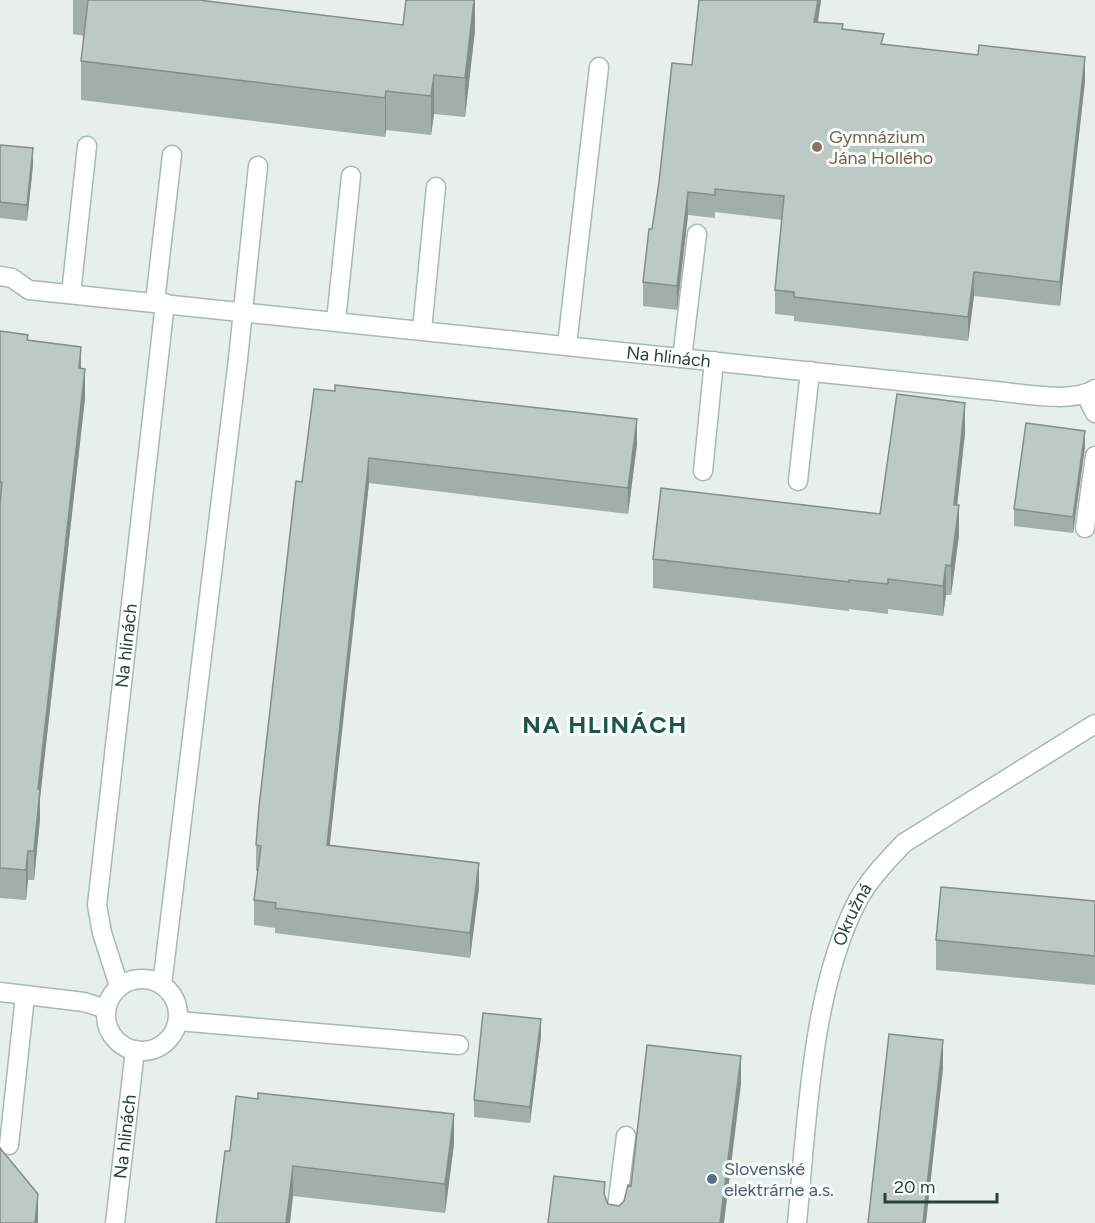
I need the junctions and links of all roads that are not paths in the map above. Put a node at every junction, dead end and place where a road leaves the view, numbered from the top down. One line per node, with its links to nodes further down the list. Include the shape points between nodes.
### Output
1 (600, 67): 14 (street)
2 (87, 146): 9 (street)
3 (172, 155): 10 (street)
4 (258, 166): 11 (street)
5 (351, 176): 12 (street)
6 (436, 187): 13 (street)
7 (697, 234): 15 (street)
8 (0, 276): 9 (street, Na hlinách, via 12,278 29,290)
9 (71, 294): 10 (street, Na hlinách)
10 (160, 302): 11 (street, Na hlinách); 26 (street, Na hlinách, via 97,905)
11 (243, 311): 12 (street, Na hlinách); 25 (street)
12 (336, 321): 13 (street, Na hlinách)
13 (422, 330): 14 (street, Na hlinách)
14 (567, 345): 15 (street, Na hlinách)
15 (682, 358): 16 (street, Na hlinách)
16 (714, 361): 17 (street, Na hlinách); 21 (street)
17 (810, 371): 18 (street, Na hlinách, via 1060,397); 22 (street)
18 (1090, 392): 19 (street)
19 (1095, 413)
20 (1095, 456): 23 (street)
21 (703, 471)
22 (798, 481)
23 (1085, 528)
24 (1095, 724): 37 (street, Okružná, via 904,843 878,870 859,900 841,938 827,986)
25 (162, 985): 26 (street, via 148,979); 30 (street, via 172,994)
26 (119, 986): 29 (street)
27 (0, 992): 28 (street)
28 (25, 996): 29 (street, via 84,1002); 34 (street)
29 (106, 1009): 32 (street, via 107,1026 114,1038)
30 (178, 1021): 31 (street); 32 (street, via 164,1044 152,1050)
31 (459, 1045)
32 (135, 1050): 35 (street, Na hlinách)
33 (626, 1136): 36 (street)
34 (9, 1145)
35 (115, 1223)
36 (615, 1223)
37 (797, 1223)

